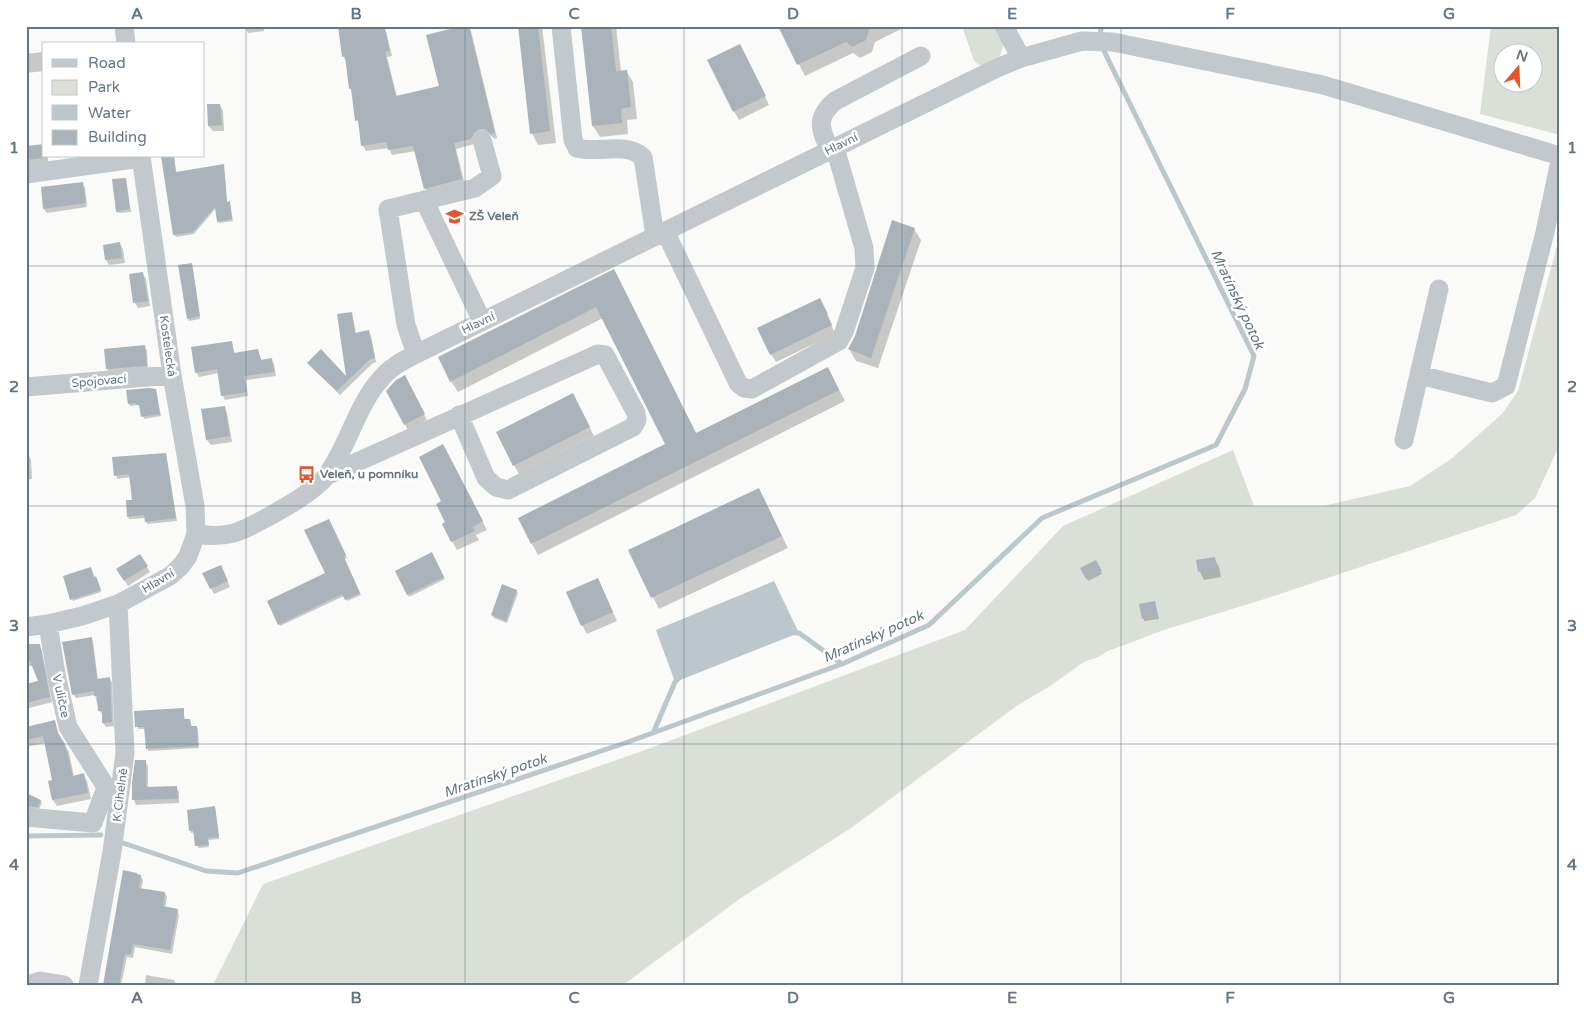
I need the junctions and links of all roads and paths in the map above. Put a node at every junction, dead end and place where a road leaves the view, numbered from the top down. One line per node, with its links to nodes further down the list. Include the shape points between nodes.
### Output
1 (124, 26): 4 (street)
2 (561, 26): 15 (street, via 573,140 578,148 586,150 627,148 643,157)
3 (1004, 26): 6 (street)
4 (126, 42)
5 (921, 56): 8 (street, via 827,108 820,128)
6 (1021, 58): 8 (street, Hlavní); 9 (street, Hlavní, via 1082,41 1114,42 1323,85)
7 (482, 140): 14 (street, via 492,176 475,188)
8 (833, 149): 15 (street, Hlavní); 15 (street, via 864,248 862,279 839,341 752,389 738,383)
9 (1560, 156)
10 (134, 158): 13 (street)
11 (141, 158): 19 (street, Kostelecká)
12 (1560, 161): 20 (street, via 1506,386 1492,393)
13 (26, 174)
14 (424, 200): 17 (street); 18 (street, via 388,209 406,325)
15 (660, 234): 17 (street, Hlavní)
16 (1438, 289): 20 (street)
17 (482, 321): 18 (street, Hlavní)
18 (416, 354): 24 (street, Hlavní, via 390,370 370,391)
19 (172, 375): 21 (street, Spojovací); 25 (street, Kostelecká, via 195,506)
20 (1419, 376): 23 (street)
21 (26, 387)
22 (459, 415): 22 (street, via 486,478 496,487 508,490 633,427 637,420 605,355 598,354); 24 (street)
23 (1404, 440)
24 (326, 476): 25 (street, Hlavní, via 313,488 246,529 224,536)
25 (196, 534): 26 (street, Hlavní, via 188,556 176,572)
26 (118, 604): 27 (street, Hlavní); 29 (street, K Cihelně, via 125,753)
27 (48, 624): 28 (street, Hlavní); 29 (street, V uličce, via 68,728)
28 (26, 627)
29 (113, 789): 30 (street, via 93,823); 33 (street, K Cihelně, via 112,852)
30 (26, 817)
31 (27, 985): 32 (street, via 40,981)
32 (64, 985)
33 (88, 985)

